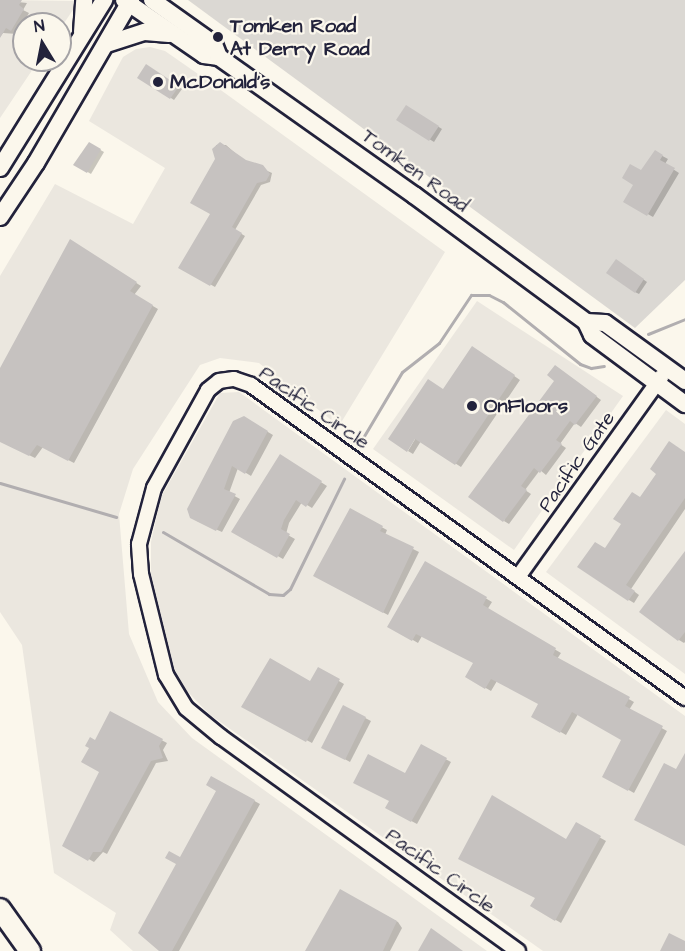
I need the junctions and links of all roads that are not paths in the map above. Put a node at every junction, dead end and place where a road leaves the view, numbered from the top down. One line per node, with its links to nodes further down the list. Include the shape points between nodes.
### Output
1 (84, 0): 7 (main road)
2 (104, 0): 7 (main road)
3 (152, 0): 5 (main road, Tomken Road)
4 (128, 1): 6 (main road, Tomken Road); 8 (main road)
5 (166, 4): 9 (main road, Tomken Road, via 214,44)
6 (173, 35): 8 (main road, via 145,32); 9 (main road, Tomken Road, via 204,55)
7 (79, 44): 10 (main road)
8 (107, 44): 11 (main road)
9 (219, 57): 12 (main road, Tomken Road)
10 (0, 168)
11 (0, 217)
12 (586, 322): 13 (main road, Tomken Road, via 605,323); 15 (main road, Tomken Road, via 592,335)
13 (668, 369): 14 (main road, Tomken Road); 15 (street, Pacific Gate)
14 (685, 381)
15 (657, 383): 16 (main road, Tomken Road); 17 (street, Pacific Gate)
16 (685, 404)
17 (518, 577): 18 (street, Pacific Circle); 21 (street, Pacific Circle, via 251,385 234,379 219,381 199,406 154,488 139,544 141,574 157,645 166,675 186,708)
18 (685, 698)
19 (0, 909): 20 (highway)
20 (30, 951)
21 (518, 951)

